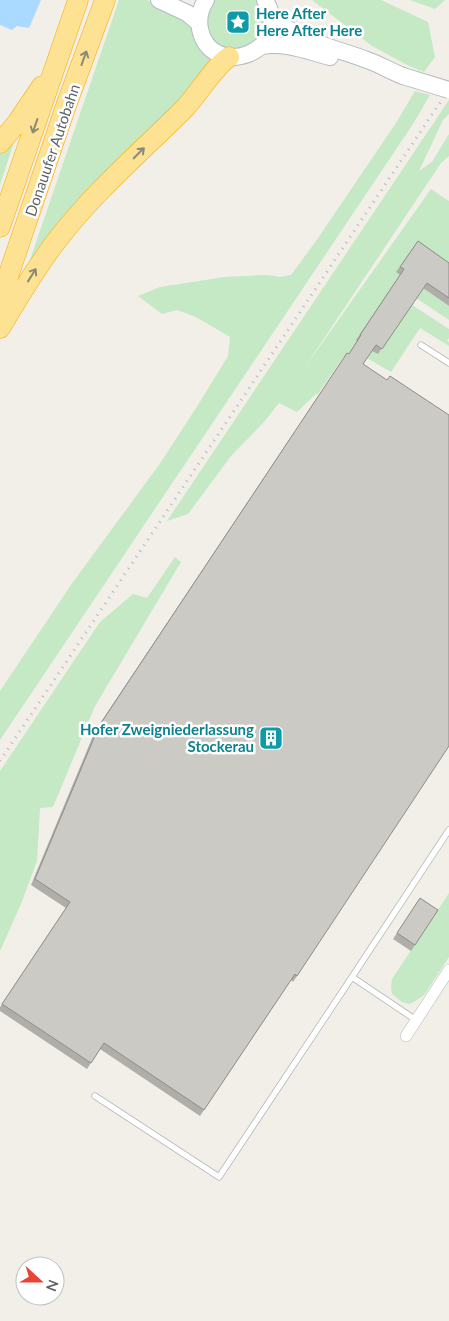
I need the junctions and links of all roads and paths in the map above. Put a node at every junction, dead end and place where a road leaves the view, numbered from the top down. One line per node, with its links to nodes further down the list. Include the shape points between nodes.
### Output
1 (78, 0): 9 (highway, Donauufer Autobahn)
2 (105, 0): 14 (highway, Donauufer Autobahn, one-way to 2)
3 (159, 0): 6 (main road, via 187,13)
4 (206, 0): 6 (main road)
5 (268, 8): 7 (main road, via 271,26); 10 (main road, via 277,22 298,35)
6 (199, 23): 8 (main road, via 201,33 212,49)
7 (262, 46): 8 (main road, via 247,55); 10 (main road, via 280,44)
8 (230, 57): 15 (highway, one-way to 8, via 59,237 195,98 218,67)
9 (57, 63): 12 (highway); 13 (highway, Donauufer Autobahn, one-way to 13)
10 (399, 74): 11 (main road, bridge)
11 (449, 90)
12 (0, 143)
13 (0, 228)
14 (0, 300)
15 (0, 328)
16 (422, 345): 17 (lane)
17 (449, 363)
18 (449, 830): 20 (lane)
19 (449, 970): 21 (street)
20 (352, 976): 21 (lane); 23 (lane, via 219,1177)
21 (416, 1020): 22 (street)
22 (406, 1036)
23 (95, 1096)

